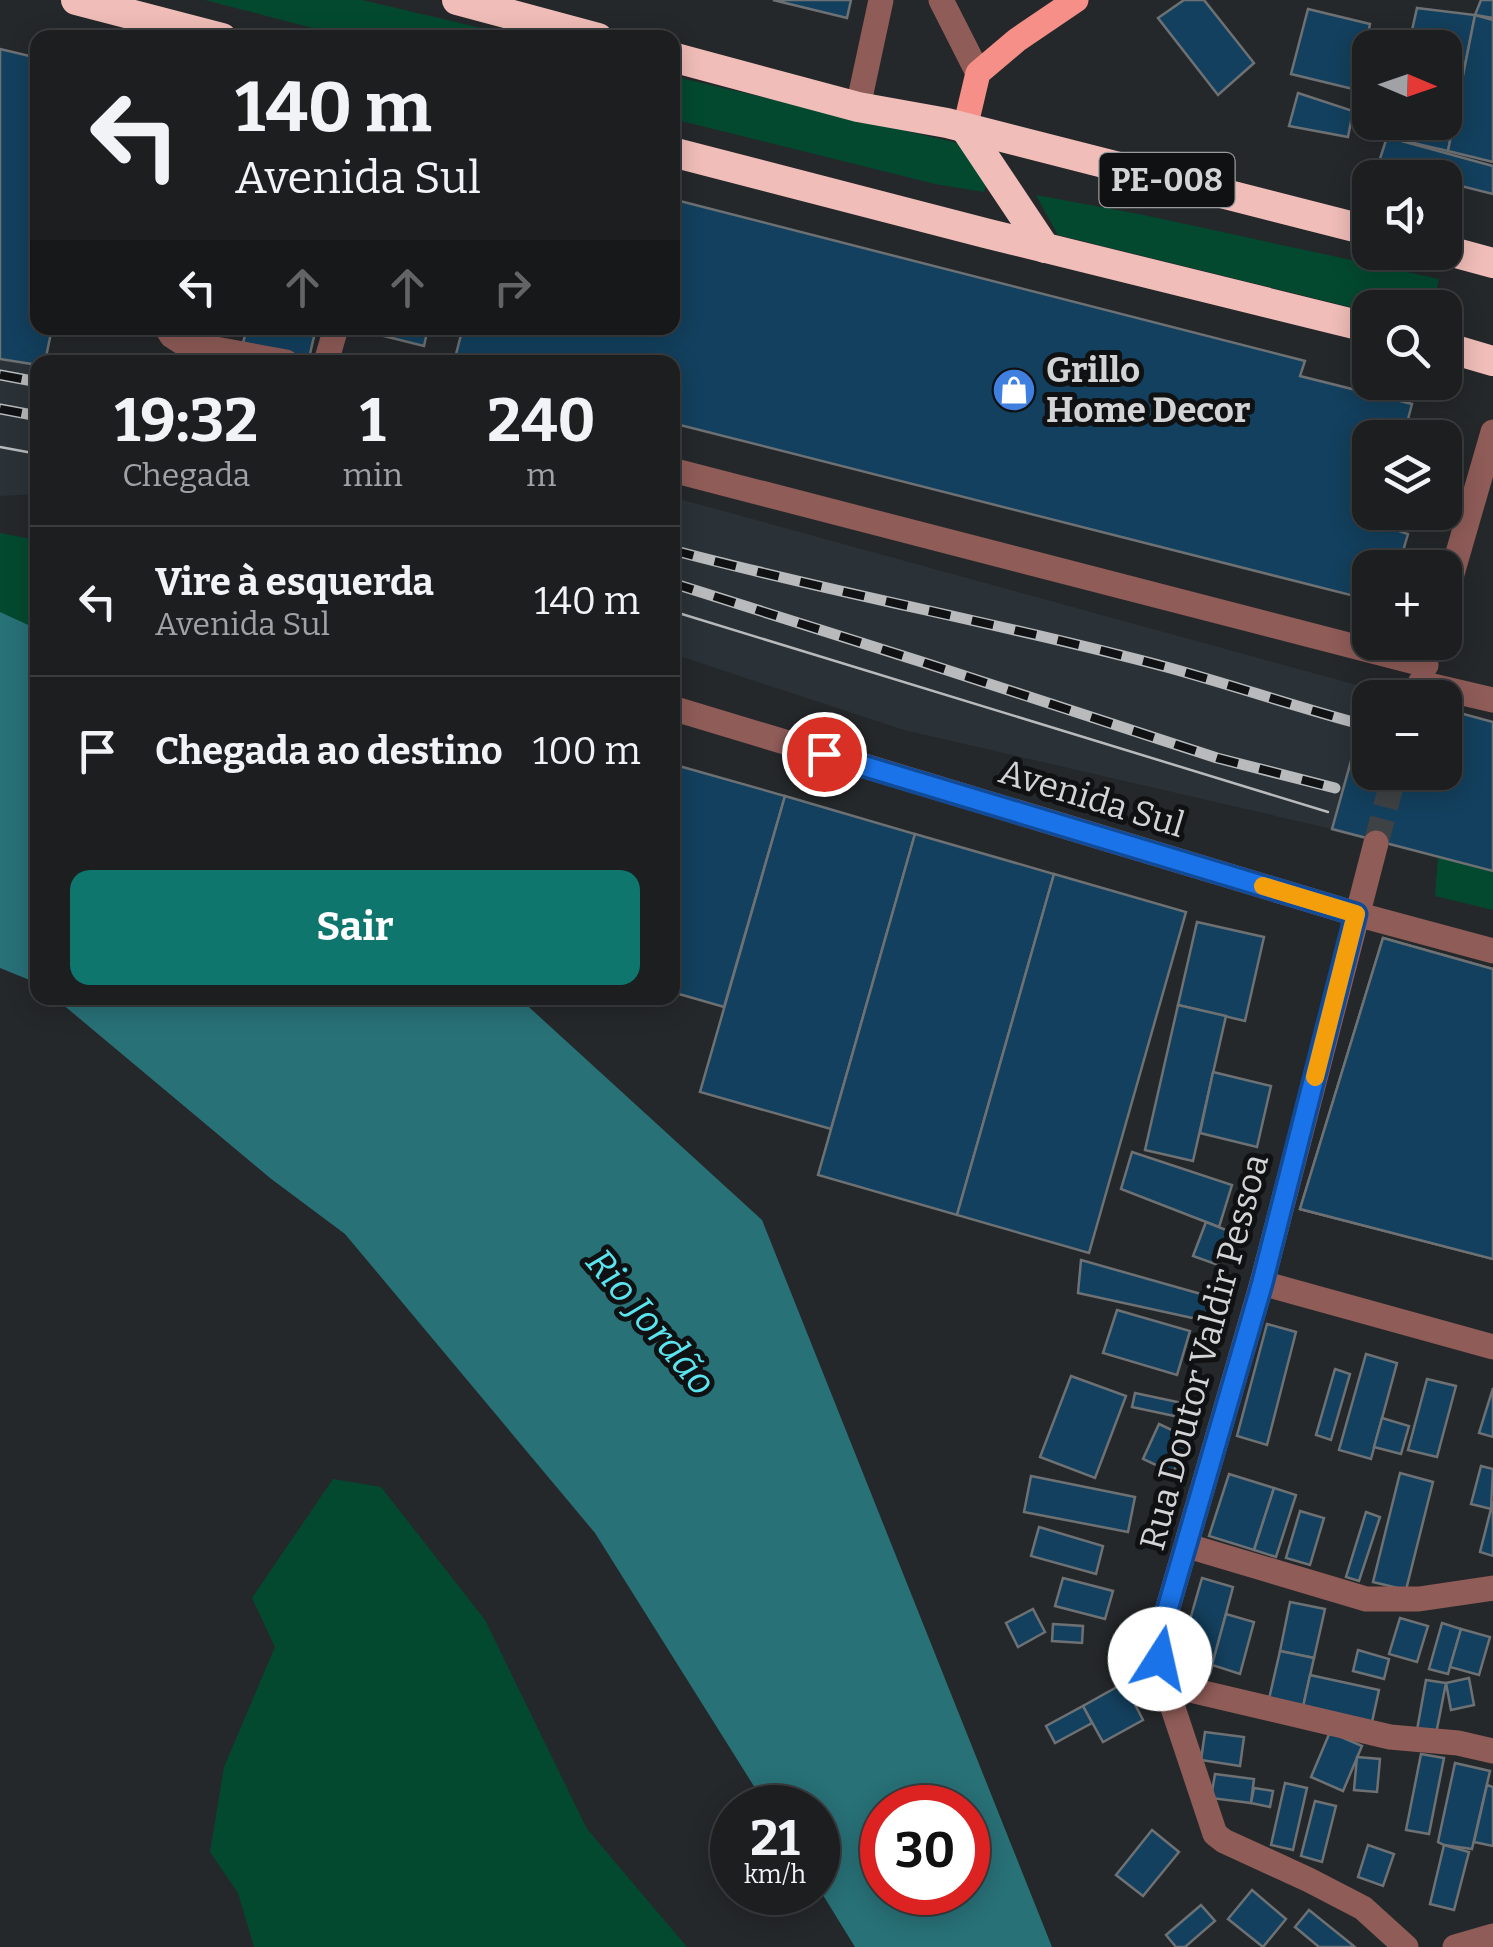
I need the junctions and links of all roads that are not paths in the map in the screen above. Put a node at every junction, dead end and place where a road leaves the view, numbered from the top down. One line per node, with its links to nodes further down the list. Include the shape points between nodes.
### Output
1 (76, 0): 6 (highway)
2 (456, 0): 7 (highway)
3 (881, 0): 10 (street)
4 (941, 0): 9 (street)
5 (1076, 0): 9 (main road)
6 (193, 30)
7 (568, 30)
8 (680, 59): 10 (highway, PE-008)
9 (978, 74): 11 (main road)
10 (858, 107): 11 (highway, PE-008)
11 (965, 128): 13 (highway, PE-008); 14 (highway)
12 (680, 154): 14 (highway)
13 (1352, 226)
14 (1044, 248): 17 (highway)
15 (1462, 255): 16 (highway)
16 (1493, 265)
17 (1352, 324)
18 (171, 335): 20 (street)
19 (1462, 352): 21 (highway)
20 (248, 355)
21 (1493, 361)
22 (1493, 432): 24 (street)
23 (680, 472): 25 (street)
24 (1459, 550)
25 (1424, 672): 26 (street)
26 (1493, 700)
27 (680, 710): 29 (street, Avenida Sul)
28 (1376, 843): 29 (street, Rua Doutor Valdir Pessoa)
29 (1356, 914): 30 (street, Avenida Sul); 31 (street, Rua Doutor Valdir Pessoa)
30 (1493, 951)
31 (1262, 1284): 32 (street); 33 (street, Rua Doutor Valdir Pessoa)
32 (1493, 1348)
33 (1188, 1546): 34 (street, via 1366,1599); 35 (street, Rua Doutor Valdir Pessoa, via 1160,1635)
34 (1493, 1588)
35 (1164, 1684): 36 (street, via 1390,1738); 38 (street, Rua Doutor Valdir Pessoa, via 1215,1834 1362,1908)
36 (1493, 1751)
37 (1493, 1936): 39 (street); 40 (street)
38 (1406, 1947)
39 (1454, 1947)
40 (1489, 1947)

